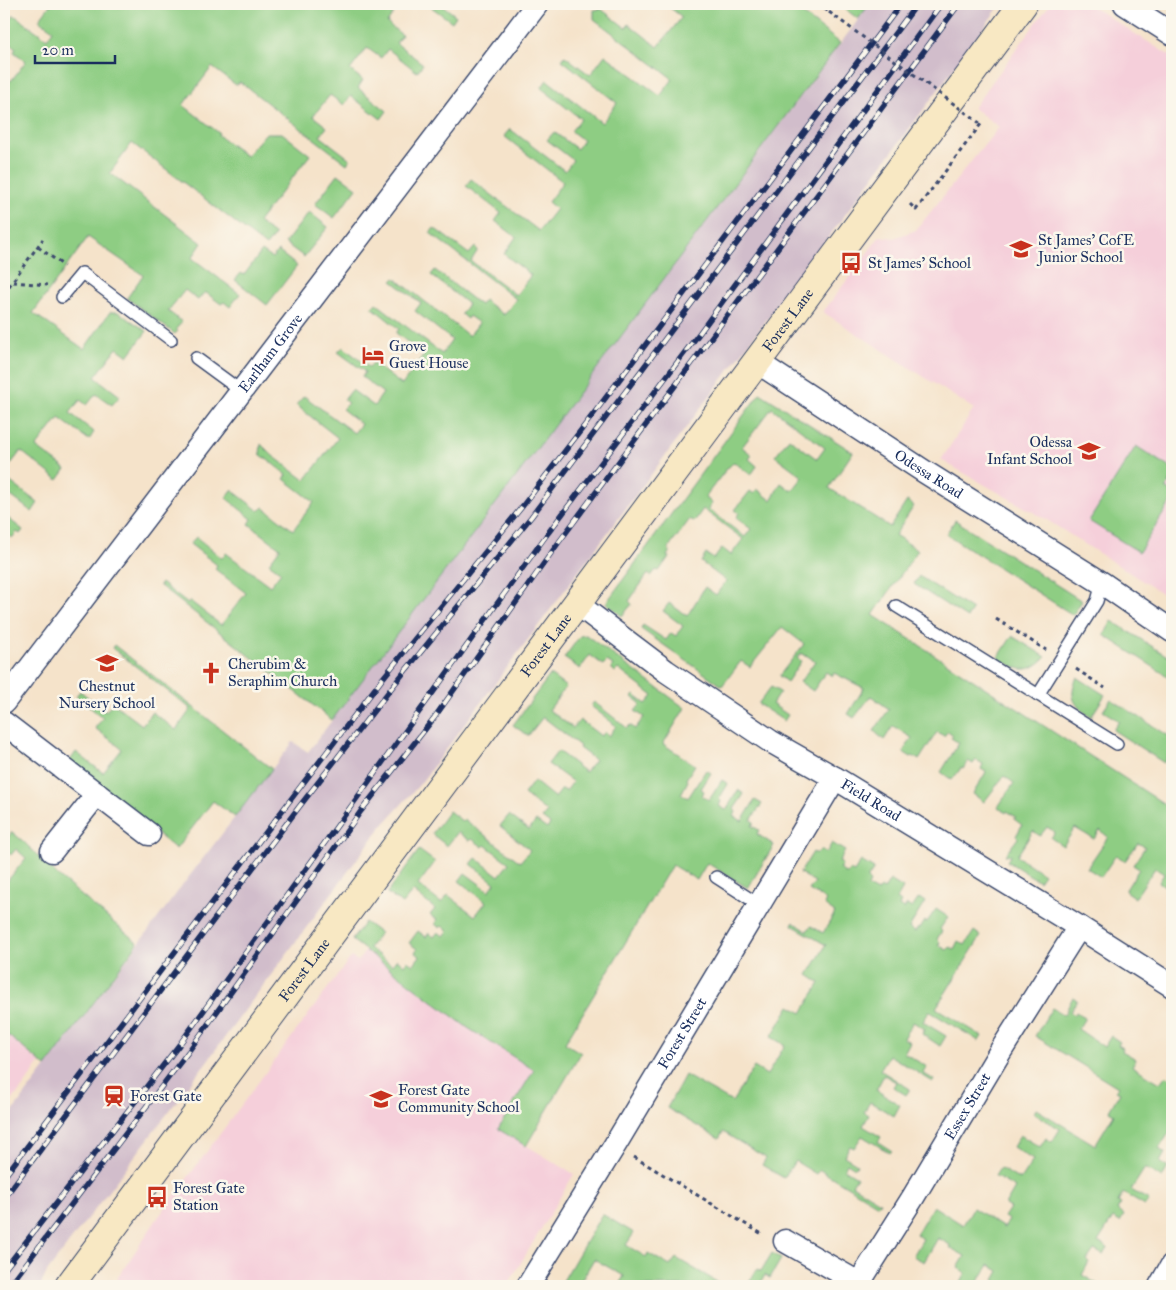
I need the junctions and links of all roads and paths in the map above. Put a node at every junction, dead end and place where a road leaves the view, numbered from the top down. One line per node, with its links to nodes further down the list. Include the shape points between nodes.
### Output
1 (537, 4): 17 (street, Earlham Grove)
2 (818, 4): 6 (path, bridge, via 981,124 916,210)
3 (1023, 4): 16 (street, Forest Lane)
4 (1125, 4): 5 (street)
5 (1172, 34)
6 (910, 204)
7 (43, 239): 8 (path)
8 (38, 247): 9 (path); 10 (path)
9 (79, 276): 11 (lane); 14 (lane, via 82,273)
10 (12, 282): 11 (path); 12 (path)
11 (71, 286): 13 (lane)
12 (4, 293)
13 (62, 297)
14 (171, 340)
15 (196, 358): 17 (lane)
16 (757, 362): 18 (street, Odessa Road); 19 (street, Forest Lane)
17 (241, 391): 23 (street, Earlham Grove)
18 (1102, 583): 21 (street, Odessa Road); 22 (lane, via 1097,601)
19 (576, 603): 26 (street, Field Road, via 666,671 770,741); 38 (street, Forest Lane)
20 (896, 606): 22 (lane)
21 (1172, 630)
22 (1038, 695): 25 (lane)
23 (4, 702)
24 (4, 723): 27 (street)
25 (1117, 744)
26 (835, 778): 31 (street, Forest Street); 32 (street, Field Road)
27 (97, 794): 28 (street); 29 (street)
28 (149, 834)
29 (52, 851)
30 (716, 877): 31 (lane)
31 (758, 904): 39 (street, Forest Street)
32 (1079, 927): 33 (street, Field Road); 37 (street, Essex Street)
33 (1172, 986)
34 (637, 1159): 35 (path)
35 (777, 1239): 37 (street)
36 (1172, 1265): 40 (street)
37 (860, 1285)
38 (68, 1286)
39 (528, 1286)
40 (1160, 1286)

